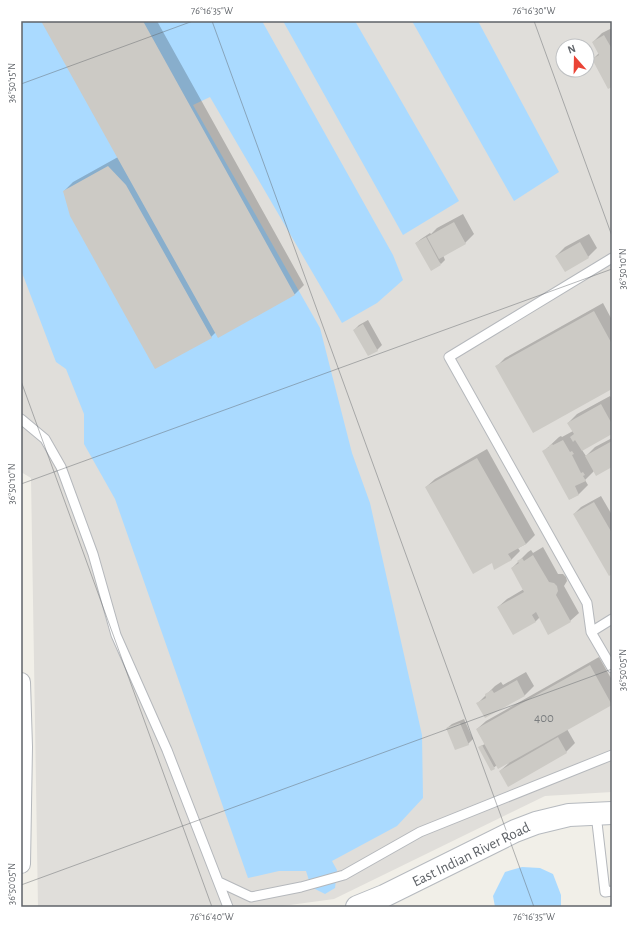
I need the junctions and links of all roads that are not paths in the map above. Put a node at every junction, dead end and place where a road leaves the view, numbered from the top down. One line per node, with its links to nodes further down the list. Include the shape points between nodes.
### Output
1 (612, 258): 4 (lane, via 449,357 587,603)
2 (21, 419): 11 (lane, via 45,439 61,468 93,554 116,636 167,750)
3 (612, 619): 4 (lane)
4 (591, 632): 5 (lane)
5 (612, 668)
6 (21, 682): 7 (street)
7 (22, 747): 10 (street)
8 (612, 755): 11 (lane, via 420,832 344,875 302,887 251,897)
9 (604, 813): 12 (lane, via 605,892); 14 (street, East Indian River Road, via 569,815 536,823)
10 (21, 864)
11 (219, 882): 13 (lane)
12 (612, 891)
13 (228, 907)
14 (357, 907)

